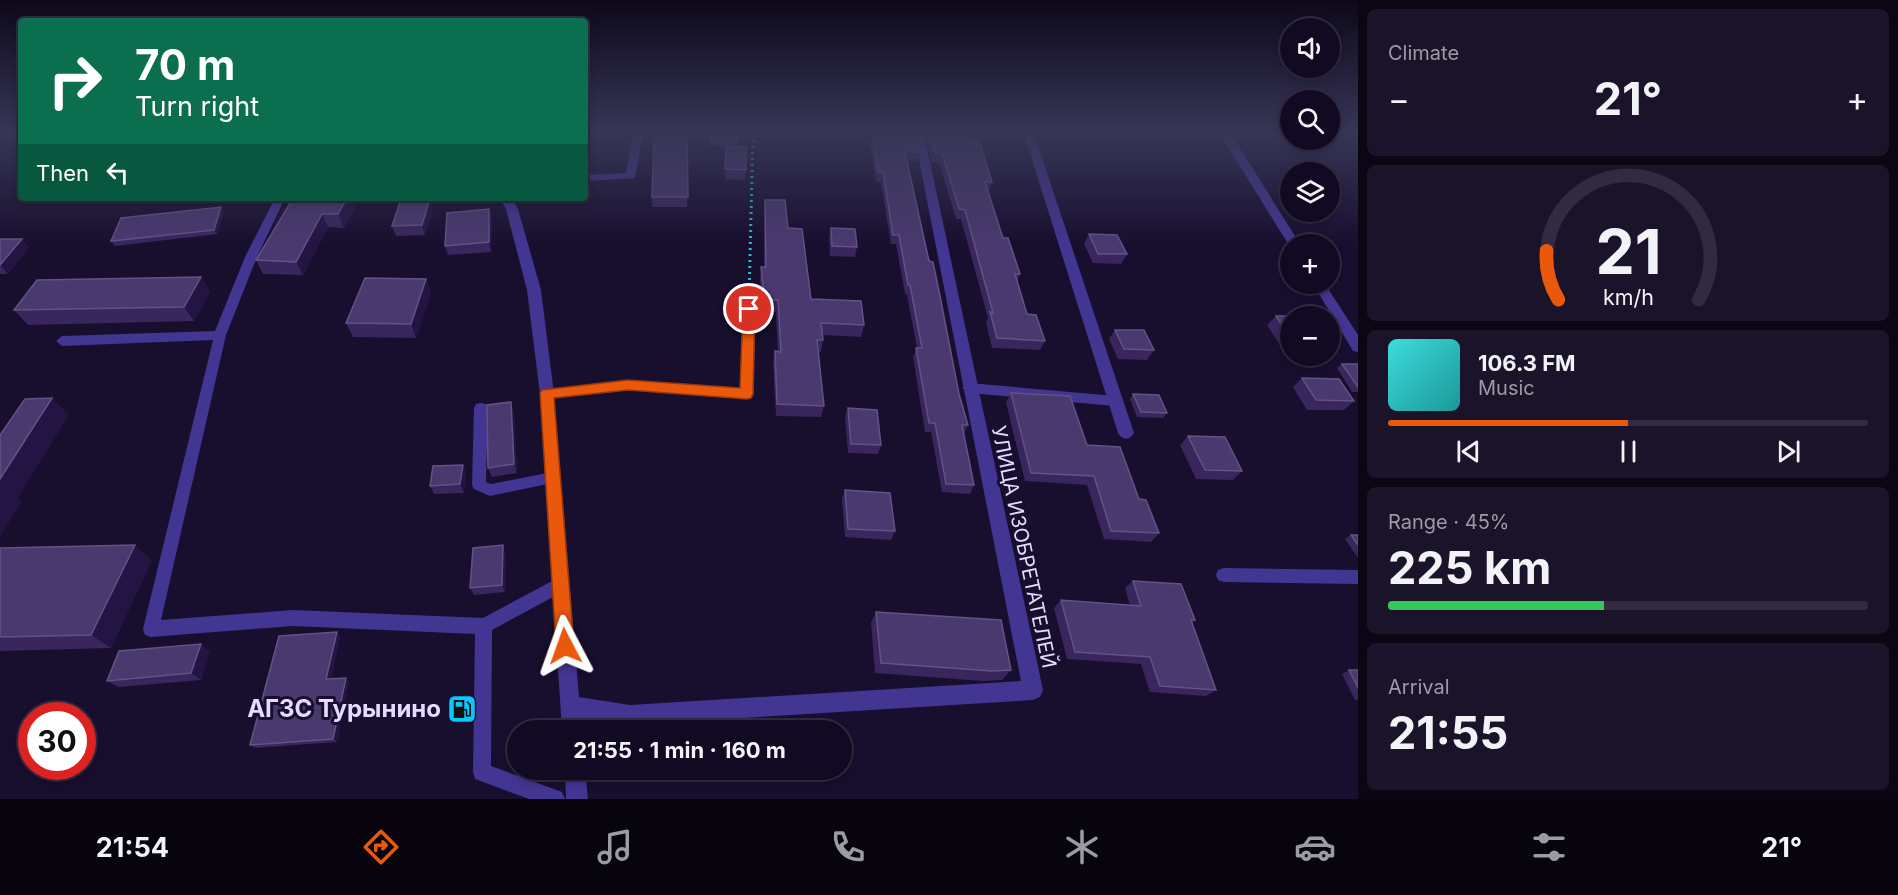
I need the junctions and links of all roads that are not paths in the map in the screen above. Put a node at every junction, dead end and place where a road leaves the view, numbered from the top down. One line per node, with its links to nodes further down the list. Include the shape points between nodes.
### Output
1 (632, 171): 5 (lane, via 631,176)
2 (926, 171): 14 (street, УЛИЦА ИЗОБРЕТАТЕЛЕЙ)
3 (1041, 171): 16 (street)
4 (1248, 171): 8 (street)
5 (588, 178)
6 (279, 201): 11 (lane)
7 (508, 201): 15 (street, via 534,290)
8 (1288, 234)
9 (1324, 294): 13 (street)
10 (749, 309): 15 (lane, via 747,394 628,385)
11 (220, 335): 12 (lane); 23 (lane, via 151,629 293,618)
12 (62, 341)
13 (1358, 347)
14 (969, 388): 16 (lane); 24 (street, УЛИЦА ИЗОБРЕТАТЕЛЕЙ, via 1033,690 630,715)
15 (547, 393): 19 (street)
16 (1115, 401): 18 (street)
17 (481, 408): 19 (lane, via 479,484 490,490)
18 (1126, 433)
19 (552, 478): 22 (street)
20 (1224, 575): 21 (lane)
21 (1358, 577)
22 (560, 585): 23 (lane); 24 (street)
23 (484, 626): 27 (lane, via 482,772)
24 (570, 706): 25 (street)
25 (571, 720)
26 (575, 780): 28 (street)
27 (555, 799)
28 (577, 799)

